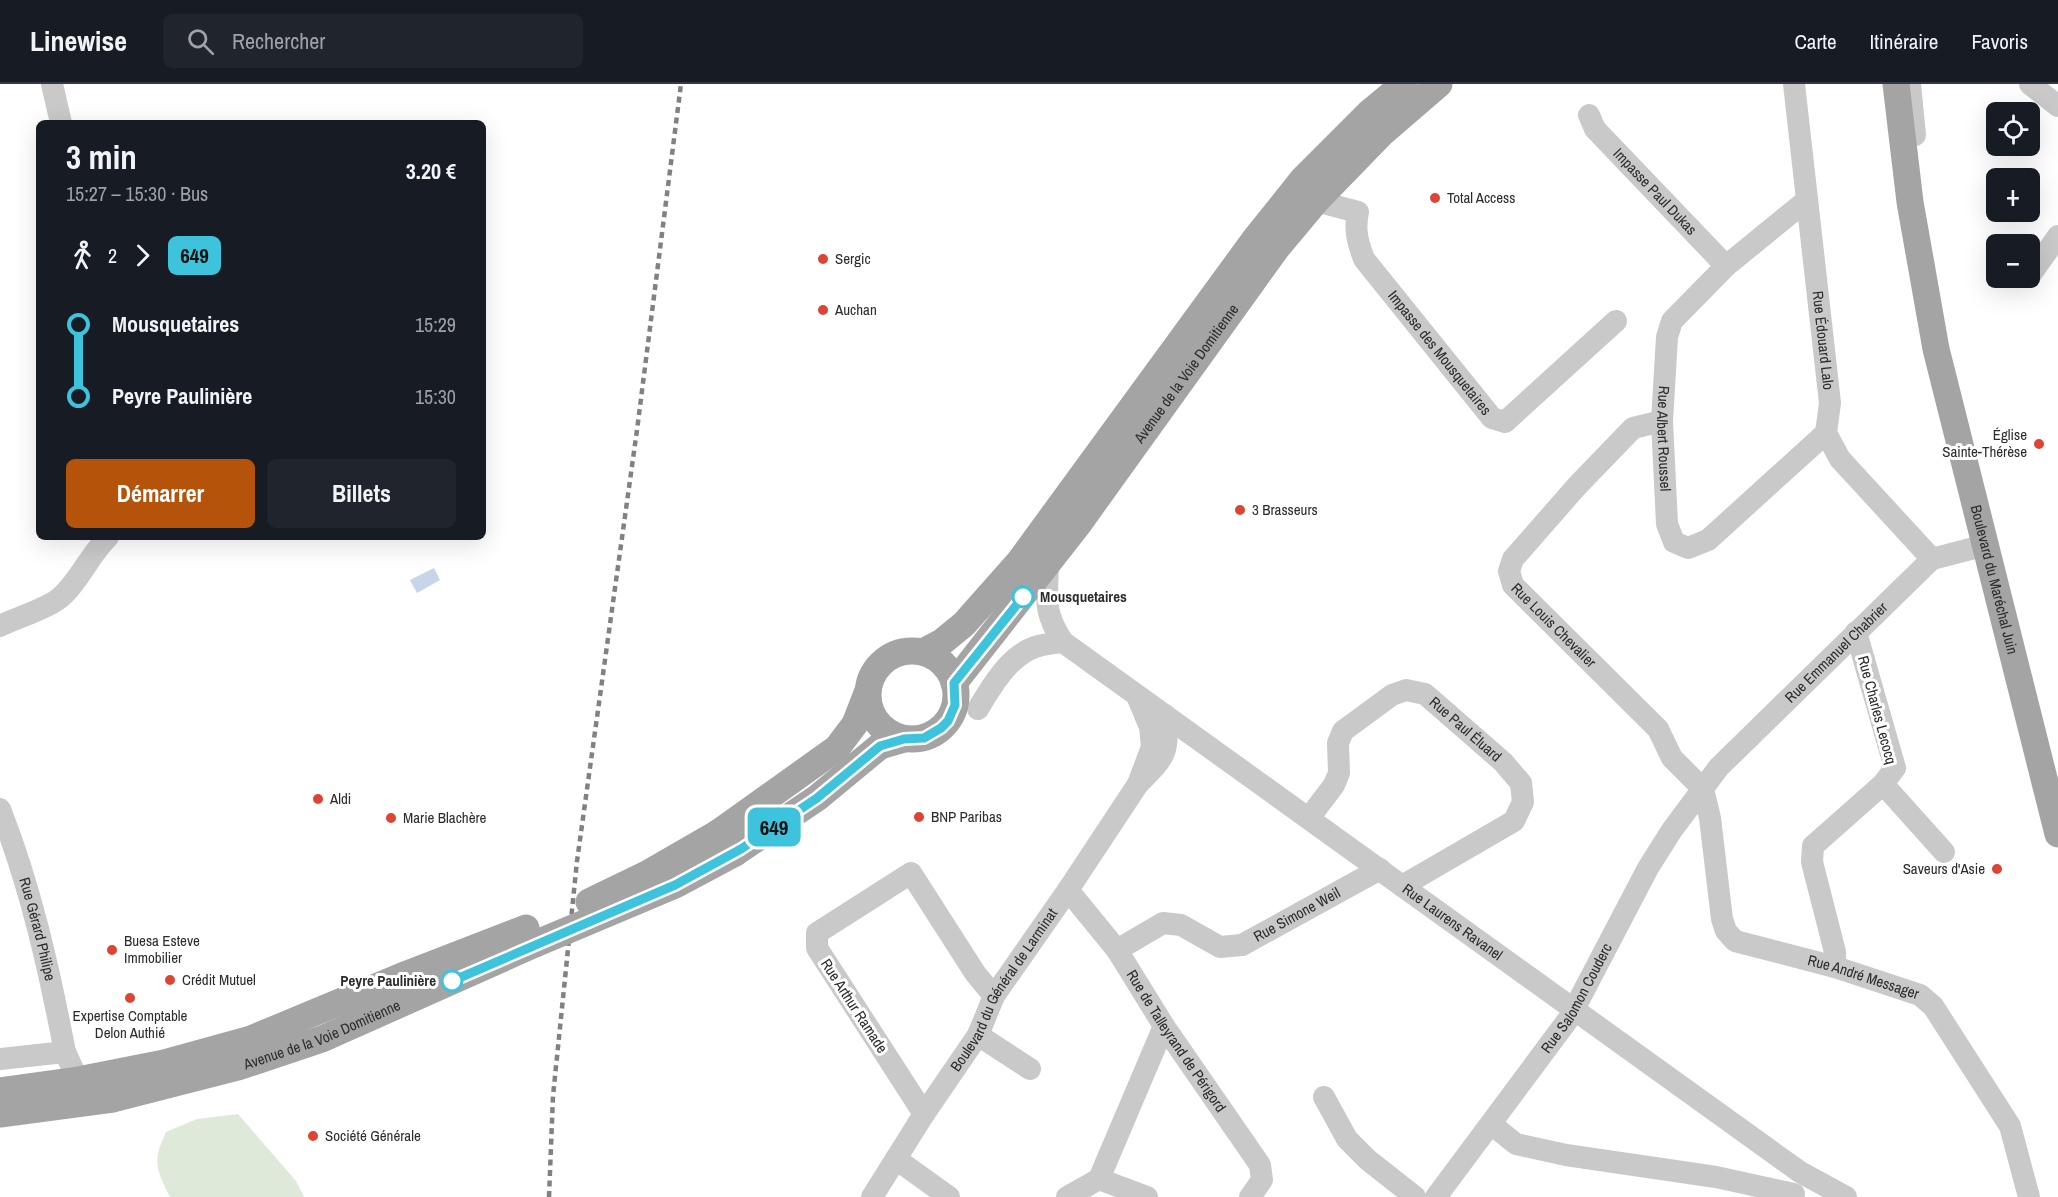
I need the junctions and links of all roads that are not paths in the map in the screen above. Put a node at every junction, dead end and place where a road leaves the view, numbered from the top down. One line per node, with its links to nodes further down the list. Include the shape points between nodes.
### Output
1 (52, 84): 11 (street)
2 (1404, 84): 28 (main road, Avenue de la Voie Domitienne, via 1303,179 1248,248 1019,562 964,624)
3 (1438, 84): 13 (main road, Avenue de la Voie Domitienne, via 1381,134)
4 (1794, 84): 12 (street, Rue Édouard Lalo)
5 (1883, 84): 18 (street, Boulevard du Maréchal Juin, via 1896,194 1922,309)
6 (1896, 84): 18 (main road, Boulevard du Maréchal Juin, via 1910,202)
7 (1910, 84): 18 (street, Boulevard du Maréchal Juin, via 1934,308)
8 (2030, 84): 9 (street)
9 (2058, 106)
10 (1589, 115): 16 (street, Impasse Paul Dukas, via 1594,129)
11 (61, 120)
12 (1807, 200): 16 (street, Rue Albert Roussel); 20 (street, Rue Édouard Lalo, via 1830,403)
13 (1316, 201): 17 (street, Impasse des Mousquetaires, via 1358,213 1355,226 1364,259 1492,418 1505,422); 24 (main road, Avenue de la Voie Domitienne, via 1276,249)
14 (2058, 237): 15 (street)
15 (2040, 262)
16 (1726, 266): 19 (street, Rue Albert Roussel, via 1672,321 1667,338)
17 (1616, 321)
18 (1931, 324): 22 (main road, Boulevard du Maréchal Juin)
19 (1662, 421): 20 (street, Rue Albert Roussel, via 1667,524 1674,542 1688,548 1708,540); 38 (street, Rue Louis Chevalier, via 1633,428 1513,559 1509,571 1512,585 1658,729 1672,758)
20 (1826, 433): 23 (street, via 1840,459)
21 (105, 540): 25 (street, via 57,600)
22 (1986, 545): 23 (street, Rue Emmanuel Chabrier); 41 (main road, Boulevard du Maréchal Juin)
23 (1932, 560): 26 (street, Rue Emmanuel Chabrier)
24 (1048, 565): 27 (street, Rue Laurens Ravanel, via 1047,608 1052,626); 30 (main road, Avenue de la Voie Domitienne)
25 (0, 626)
26 (1856, 632): 37 (street, Rue Charles Lecocq, via 1895,768); 38 (street, Rue Emmanuel Chabrier, via 1719,767)
27 (1063, 642): 29 (street, via 1034,647 1010,664); 32 (street, Rue Laurens Ravanel)
28 (923, 652): 30 (main road, via 943,664); 31 (main road, via 905,651 890,656 874,671)
29 (992, 685): 30 (street, via 971,692); 33 (street)
30 (955, 687): 35 (main road, via 952,712 941,728 924,738)
31 (867, 693): 35 (main road, via 868,705 881,728); 42 (main road, Avenue de la Voie Domitienne, via 855,724 837,748)
32 (1136, 694): 34 (street, Rue Laurens Ravanel); 36 (street, Boulevard du Général de Larminat, via 1150,727 1152,747)
33 (978, 709)
34 (1165, 715): 36 (street, Boulevard du Général de Larminat, via 1166,748 1161,760); 40 (street, Rue Laurens Ravanel)
35 (904, 739): 42 (main road, Avenue de la Voie Domitienne, via 880,746 817,798)
36 (1138, 784): 46 (street, Boulevard du Général de Larminat)
37 (1883, 784): 43 (street); 49 (street, Rue Charles Lecocq, via 1813,846 1812,862 1835,952)
38 (1703, 789): 49 (street, Rue André Messager, via 1726,931 1735,941); 51 (street, Rue Salomon Couderc, via 1648,868)
39 (0, 809): 54 (street, Rue Gérard Philipe, via 36,918)
40 (1309, 818): 44 (street, Rue Laurens Ravanel); 45 (street, Rue Paul Éluard, via 1339,773 1338,743 1343,731 1392,694 1406,690 1425,694 1503,762 1521,783 1523,802 1514,821)
41 (2058, 834)
42 (726, 843): 47 (main road, Avenue de la Voie Domitienne, bridge, via 618,889)
43 (1944, 852)
44 (1380, 869): 45 (street, Rue Laurens Ravanel); 48 (street, Rue Simone Weil, via 1242,945 1220,947 1181,925 1163,923)
45 (1402, 886): 51 (street, Rue Laurens Ravanel)
46 (1068, 890): 48 (street, Rue de Talleyrand de Périgord); 50 (street, Boulevard du Général de Larminat)
47 (531, 936): 57 (main road, Avenue de la Voie Domitienne, via 407,974 251,1039 164,1063); 60 (main road, Avenue de la Voie Domitienne, via 322,1039 238,1067 113,1099)
48 (1117, 950): 52 (street, Rue de Talleyrand de Périgord)
49 (1835, 967): 76 (street, Rue André Messager, via 1920,995 1933,1006 2010,1126)
50 (994, 996): 53 (street, Boulevard du Général de Larminat); 61 (street, Rue Arthur Ramade, via 911,873 817,933 817,948)
51 (1574, 1009): 62 (street, Rue Salomon Couderc); 64 (street, Rue Laurens Ravanel)
52 (1164, 1026): 65 (street); 72 (street, Rue de Talleyrand de Périgord, via 1260,1165 1262,1180)
53 (978, 1035): 56 (street); 61 (street, Boulevard du Général de Larminat)
54 (65, 1052): 55 (street); 57 (street)
55 (0, 1059)
56 (1030, 1069)
57 (78, 1080): 58 (main road, Avenue de la Voie Domitienne)
58 (0, 1090)
59 (1324, 1097): 73 (street, via 1347,1139)
60 (0, 1114)
61 (924, 1114): 63 (street, Boulevard du Général de Larminat)
62 (1491, 1124): 66 (street, via 1516,1144); 74 (street, Rue Salomon Couderc)
63 (896, 1159): 68 (street, Boulevard du Général de Larminat); 69 (street)
64 (1800, 1172): 67 (street); 75 (street, Rue Laurens Ravanel)
65 (1099, 1179): 70 (street); 71 (street)
66 (1714, 1187): 67 (street)
67 (1794, 1195)
68 (872, 1197)
69 (949, 1197)
70 (1067, 1197)
71 (1147, 1197)
72 (1250, 1197)
73 (1415, 1197)
74 (1436, 1197)
75 (1846, 1197)
76 (2029, 1197)

